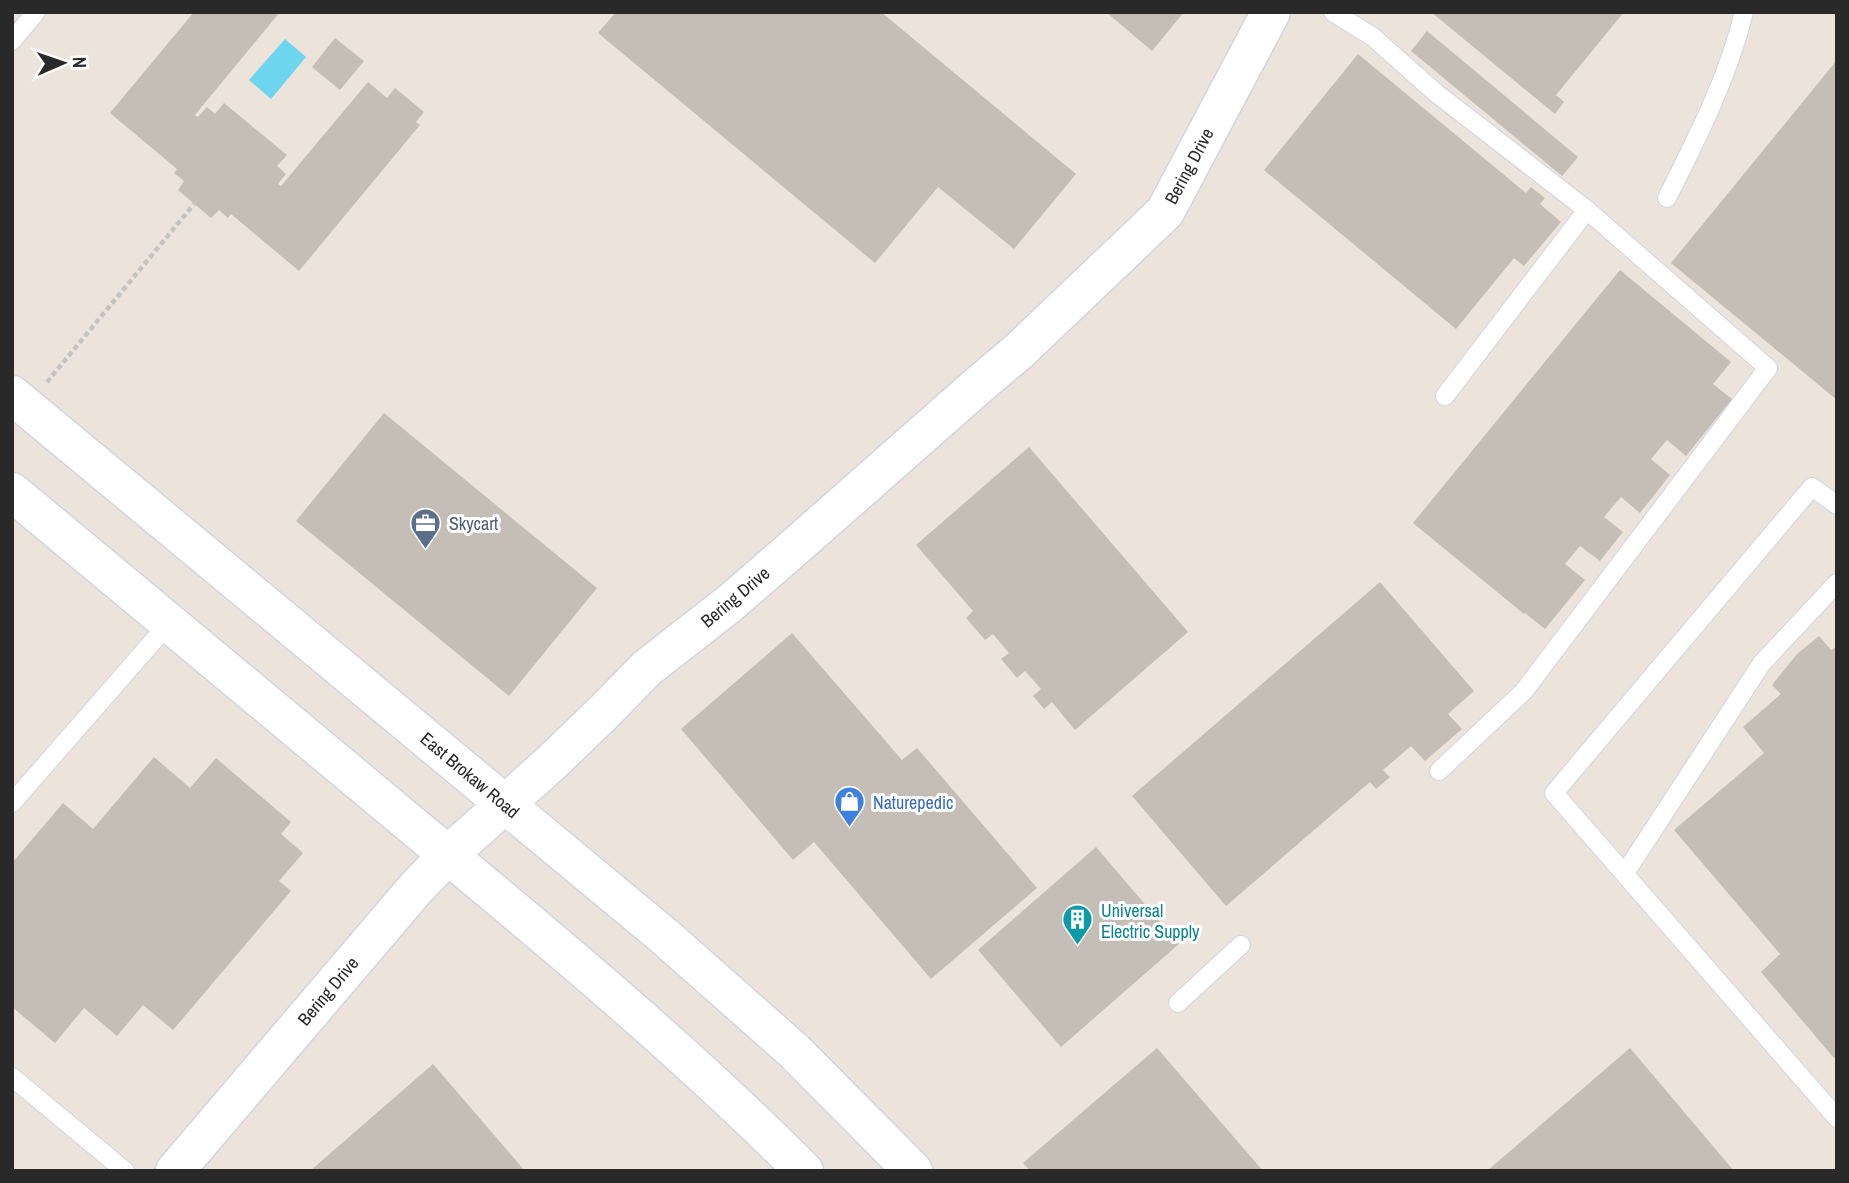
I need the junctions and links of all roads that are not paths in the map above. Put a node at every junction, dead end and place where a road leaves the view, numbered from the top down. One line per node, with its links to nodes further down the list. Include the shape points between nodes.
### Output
1 (36, 12): 5 (lane)
2 (1271, 12): 16 (main road, Bering Drive, via 1165,212 1020,351 768,570 647,668)
3 (1333, 12): 7 (lane, via 1373,37 1436,93)
4 (1744, 12): 6 (lane, via 1708,114)
5 (12, 41)
6 (1667, 198)
7 (1587, 210): 8 (lane); 14 (lane, via 1768,368 1524,691)
8 (1445, 396)
9 (20, 401): 16 (main road, East Brokaw Road)
10 (12, 492): 13 (main road)
11 (1837, 505): 18 (lane, via 1812,487 1554,793)
12 (1837, 583): 18 (lane, via 1762,663)
13 (169, 623): 15 (lane); 17 (main road)
14 (1438, 771)
15 (12, 803)
16 (504, 803): 17 (main road, Bering Drive); 26 (main road, East Brokaw Road, via 794,1051)
17 (448, 855): 24 (main road, Bering Drive); 25 (main road, via 638,1016)
18 (1625, 873): 22 (lane)
19 (1241, 945): 20 (lane)
20 (1178, 1003)
21 (12, 1077): 23 (lane)
22 (1837, 1118)
23 (125, 1171)
24 (175, 1171)
25 (804, 1171)
26 (913, 1171)

